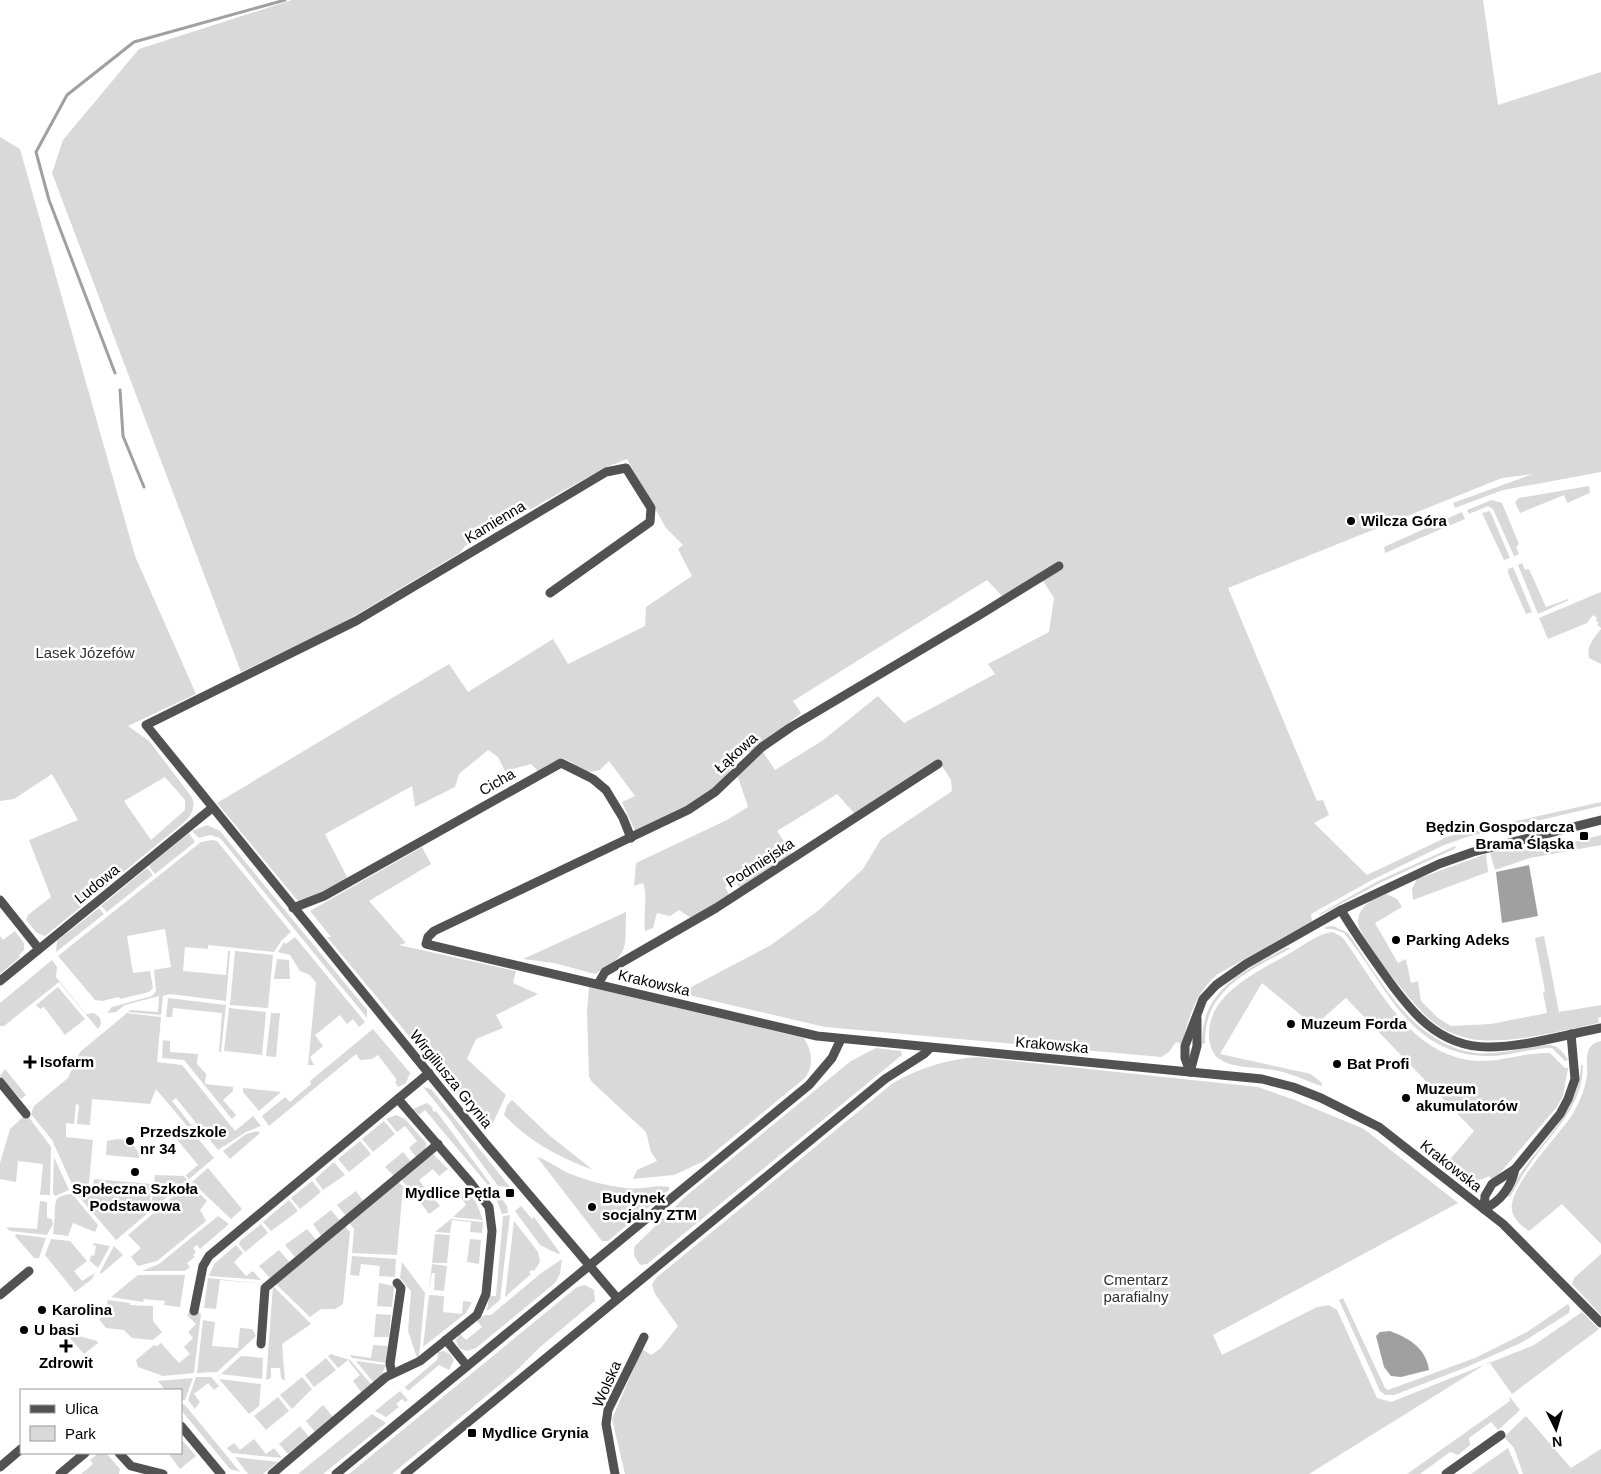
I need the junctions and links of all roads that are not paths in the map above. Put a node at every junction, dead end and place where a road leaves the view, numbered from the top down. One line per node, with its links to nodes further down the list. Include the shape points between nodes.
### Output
1 (1059, 566): 7 (street, Łąkowa, via 815,711 762,747 702,801)
2 (550, 593): 3 (street, Kamienna, via 650,522 651,508 626,468 606,472 356,621)
3 (146, 725): 5 (street, Wirgiliusza Grynia)
4 (938, 764): 14 (street, Podmiejska, via 716,908 605,972)
5 (212, 808): 9 (street, Wirgiliusza Grynia); 12 (street, Ludowa)
6 (1601, 820): 10 (street, via 1473,852)
7 (630, 838): 9 (street, Cicha, via 623,818 606,790 593,779 561,763 324,896); 11 (street, Łąkowa, via 434,931)
8 (0, 900): 12 (street)
9 (293, 908): 20 (street, Wirgiliusza Grynia)
10 (1341, 910): 16 (street, via 1414,1014 1439,1034 1463,1044 1487,1047); 19 (street, via 1228,975 1203,998 1185,1046)
11 (426, 944): 14 (street, Krakowska)
12 (39, 949): 13 (street, Ludowa)
13 (0, 981)
14 (598, 984): 17 (street, Krakowska)
15 (1601, 1028): 16 (street)
16 (1571, 1034): 25 (street, via 1575,1079 1568,1099 1560,1114)
17 (841, 1039): 18 (street, Krakowska); 27 (street, via 838,1051 818,1077)
18 (930, 1048): 19 (street, Krakowska); 31 (street, via 892,1074)
19 (1190, 1072): 26 (street, Krakowska, via 1262,1079 1321,1098 1378,1127)
20 (429, 1073): 22 (street); 27 (street, Wirgiliusza Grynia)
21 (0, 1082): 23 (street)
22 (398, 1099): 24 (street); 32 (street, via 209,1256 203,1266)
23 (26, 1114)
24 (438, 1144): 35 (street, via 486,1201 492,1222 482,1309); 36 (street, via 265,1288)
25 (1515, 1169): 26 (street, via 1504,1195); 26 (street, via 1492,1184 1485,1196)
26 (1484, 1209): 33 (street, Krakowska)
27 (588, 1266): 31 (street, Wirgiliusza Grynia); 37 (street)
28 (29, 1270): 30 (street)
29 (397, 1283): 38 (street, via 401,1288 390,1364)
30 (0, 1295)
31 (617, 1298): 50 (street)
32 (194, 1311)
33 (1601, 1323)
34 (644, 1337): 51 (street, Wolska, via 608,1410 606,1424)
35 (446, 1340): 37 (street); 38 (street, via 416,1363)
36 (261, 1344)
37 (467, 1366): 49 (street)
38 (392, 1373): 48 (street)
39 (182, 1427): 47 (street)
40 (1501, 1435): 52 (street)
41 (20, 1449): 44 (street)
42 (84, 1454): 45 (street)
43 (120, 1454): 46 (street, via 130,1466)
44 (0, 1467)
45 (60, 1474)
46 (163, 1474)
47 (221, 1474)
48 (272, 1474)
49 (336, 1474)
50 (404, 1474)
51 (615, 1474)
52 (1446, 1474)

